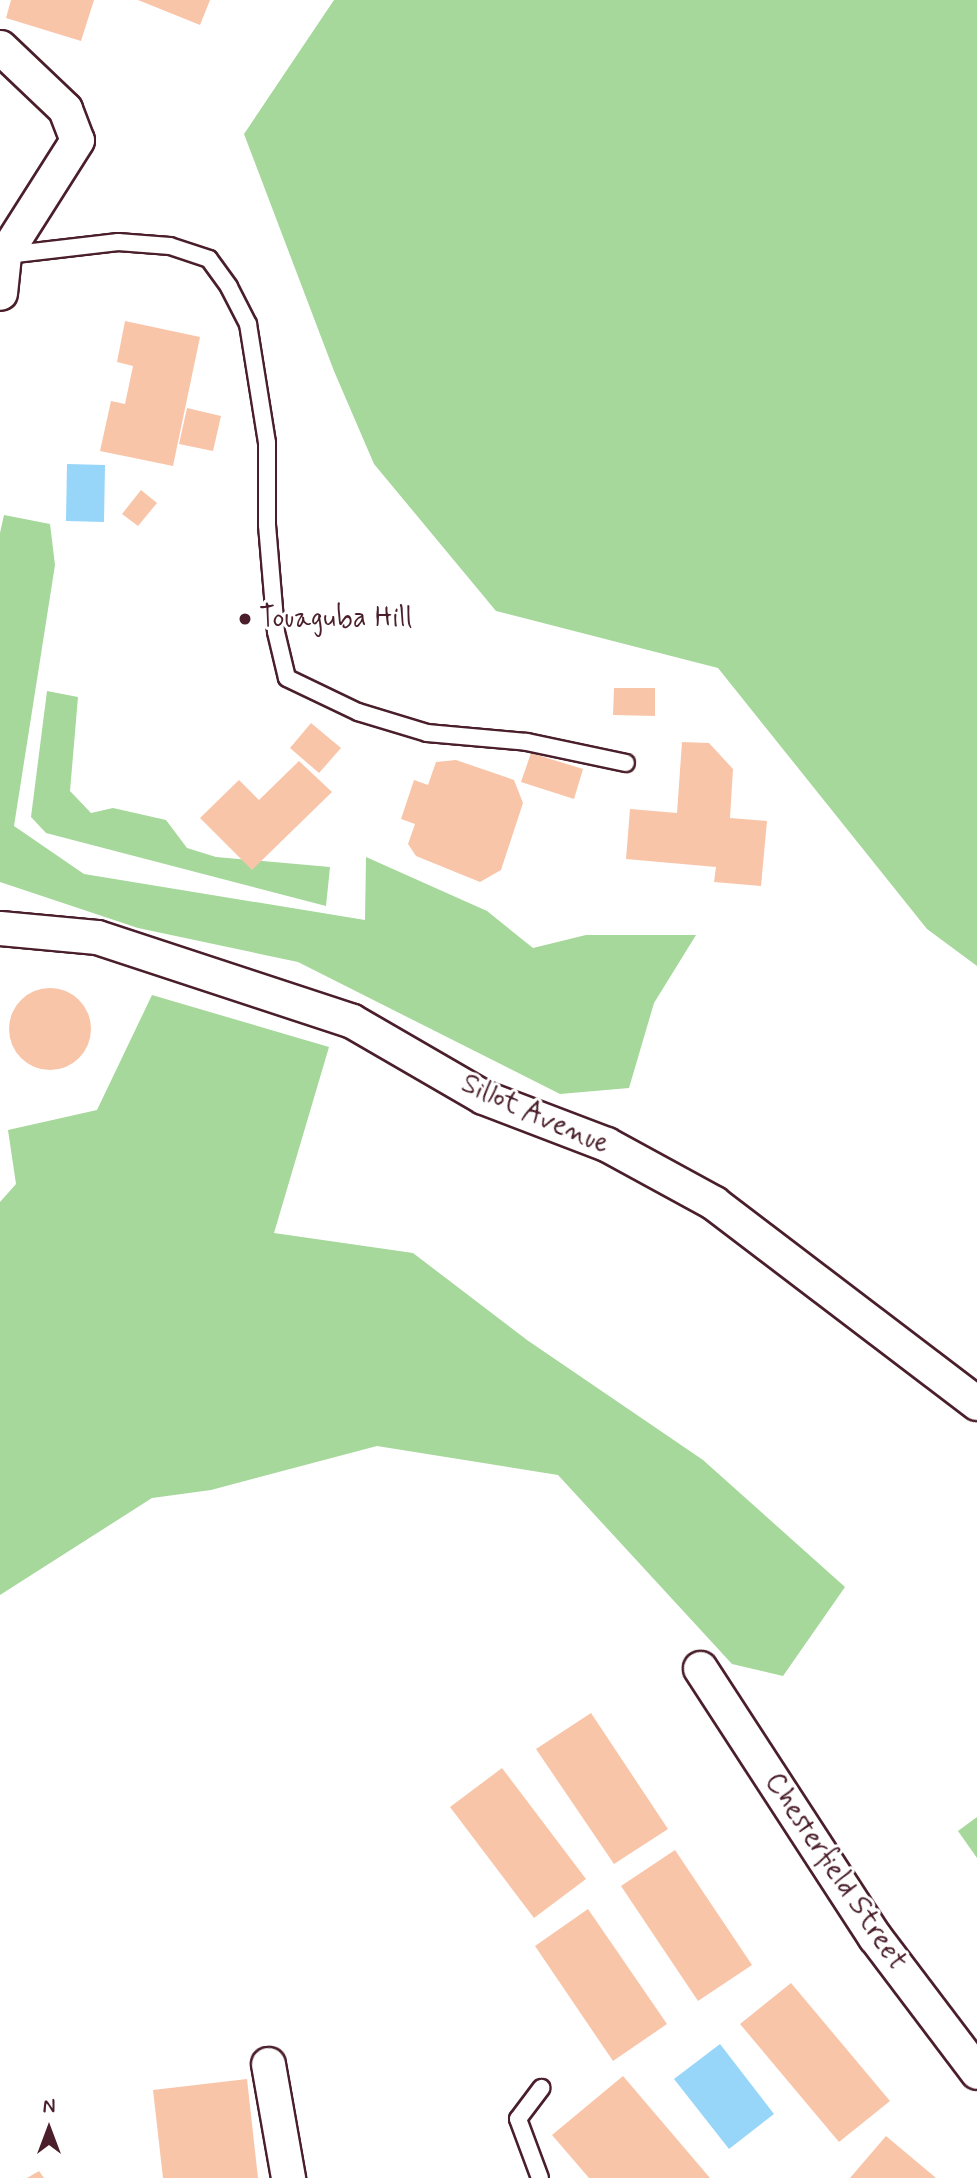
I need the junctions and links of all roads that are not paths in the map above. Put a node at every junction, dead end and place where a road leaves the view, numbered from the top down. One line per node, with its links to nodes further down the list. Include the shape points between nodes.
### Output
1 (0, 47): 2 (street, via 65,109 77,140)
2 (4, 255): 3 (street); 4 (lane, via 118,242 170,246 209,260 229,287 248,324 267,443 267,525 276,632 287,678 358,712 427,733 527,741)
3 (0, 293)
4 (626, 764)
5 (0, 928): 6 (street, Sillot Avenue, via 97,937 352,1021 483,1097 606,1144 714,1203)
6 (977, 1403)
7 (699, 1668): 9 (street, Chesterfield Street, via 875,1937)
8 (268, 2064): 11 (street)
9 (977, 2072)
10 (541, 2088): 12 (lane, via 518,2119)
11 (288, 2178)
12 (540, 2178)

